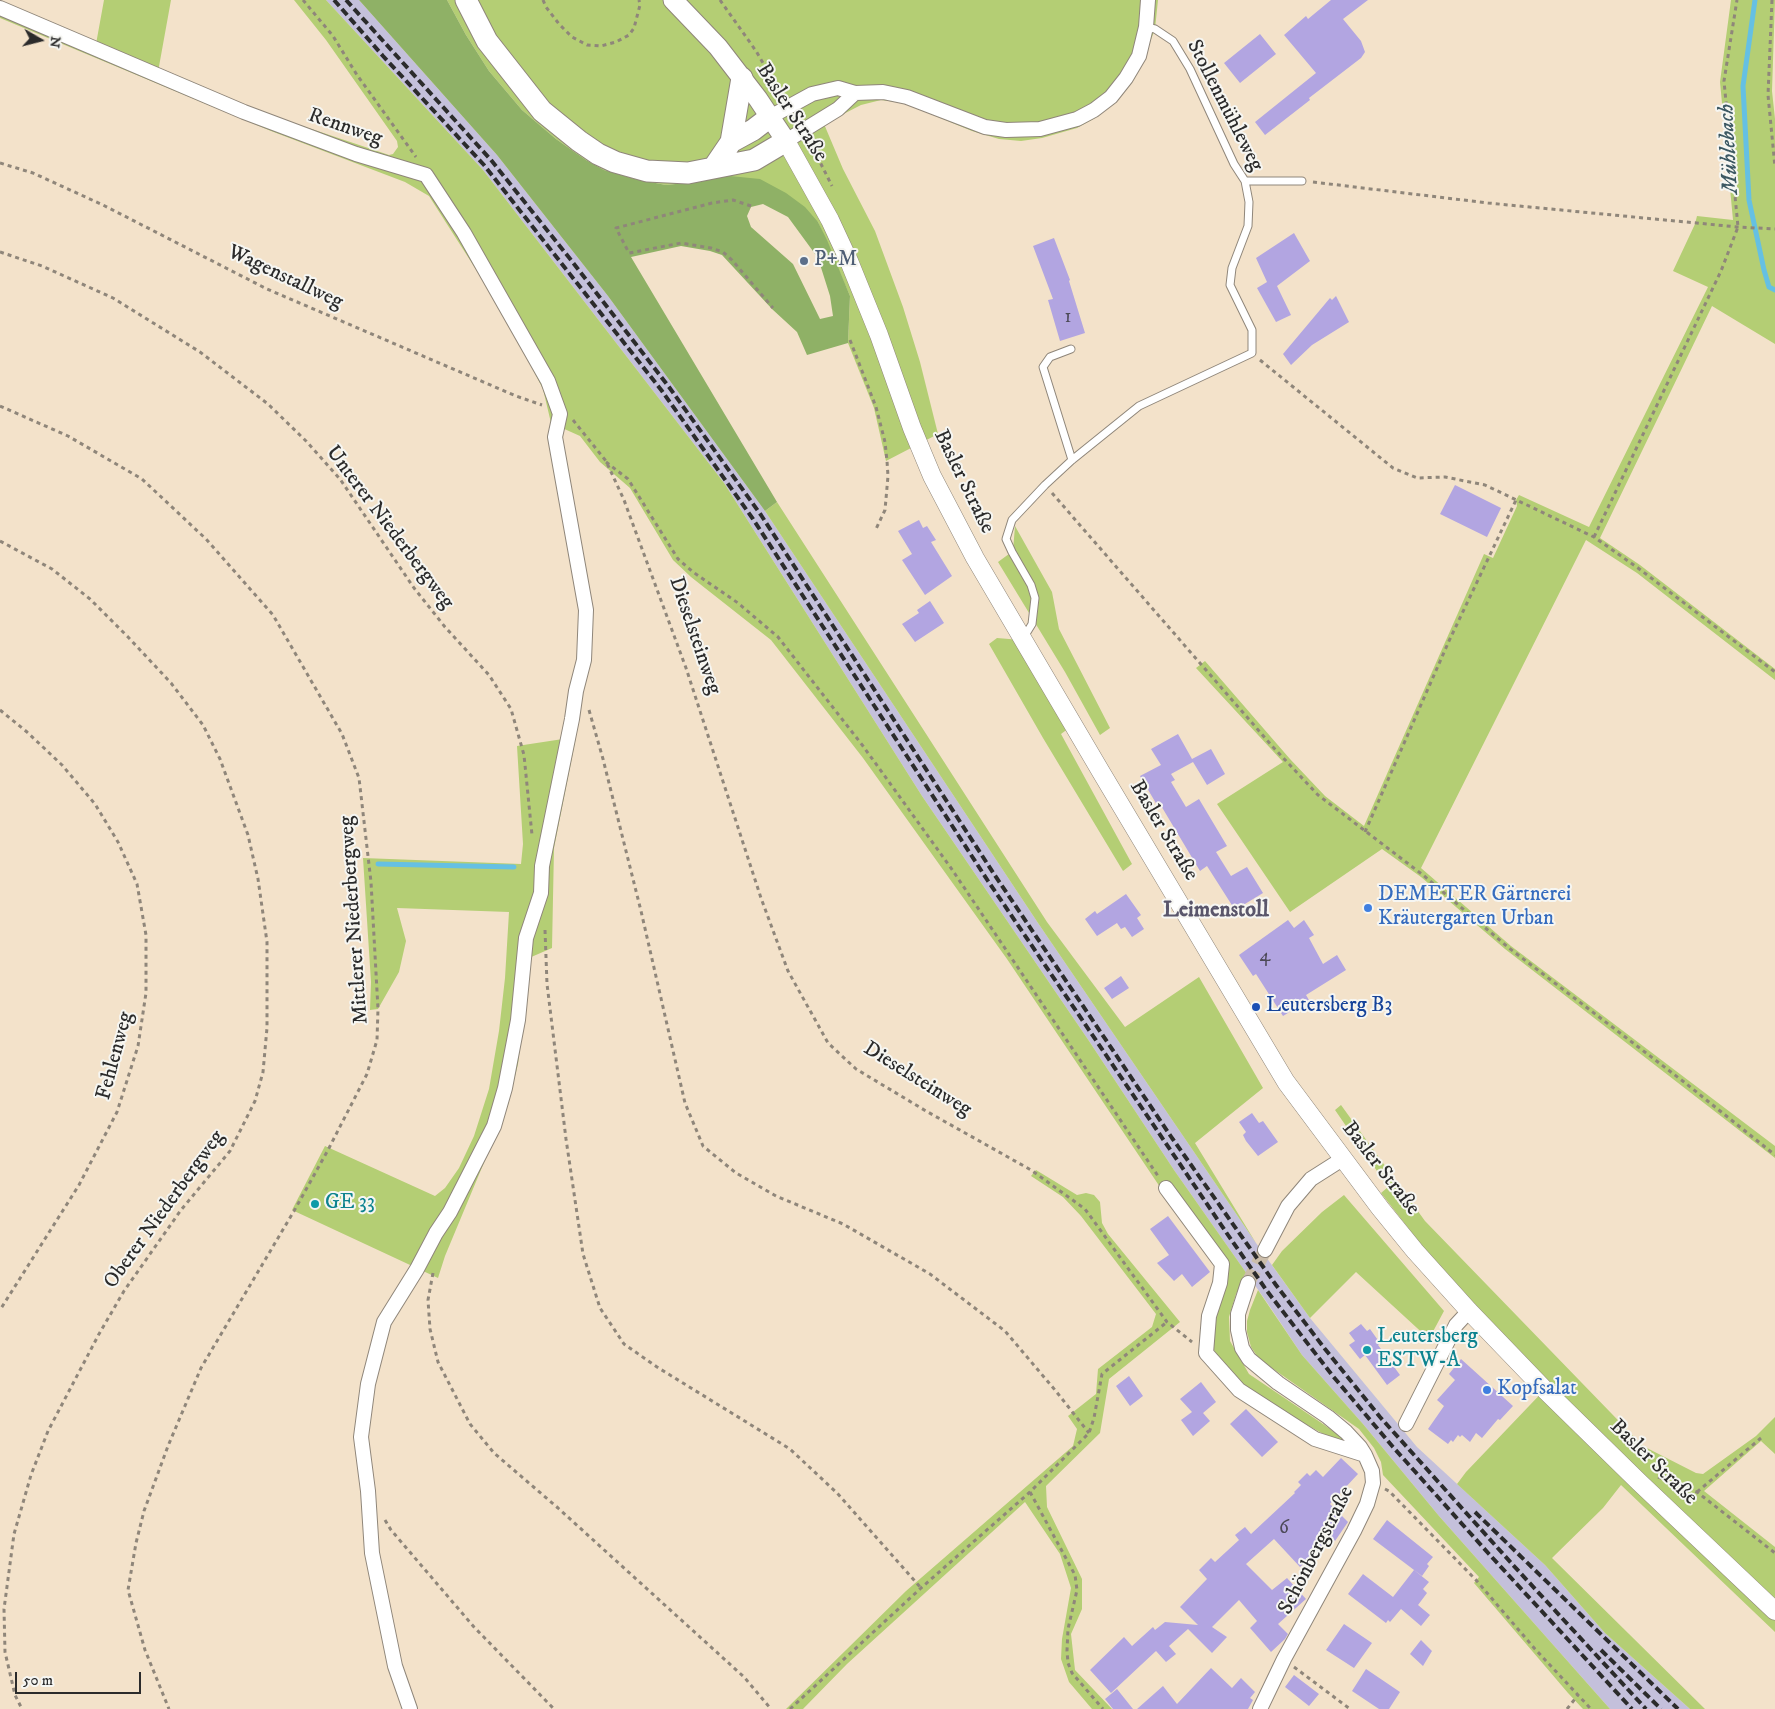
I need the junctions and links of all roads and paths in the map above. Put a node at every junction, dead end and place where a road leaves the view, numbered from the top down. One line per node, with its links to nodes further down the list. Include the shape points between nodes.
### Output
1 (304, 0): 17 (path)
2 (466, 0): 19 (main road, via 487,41 542,111 598,154 647,171 688,173)
3 (543, 0): 4 (path, via 572,37 587,45 601,46 629,35 634,28)
4 (639, 0)
5 (674, 0): 12 (main road, Basler Straße, via 718,46)
6 (720, 0): 14 (path, via 756,51)
7 (1148, 0): 11 (street)
8 (1737, 0): 24 (path, via 1724,81)
9 (1772, 0): 20 (path, via 1768,95)
10 (0, 8): 32 (street, Rennweg, via 244,112 356,154 426,175 464,233 548,380)
11 (1146, 27): 13 (street, via 1139,56 1111,97 1077,119 1054,126 1025,130 985,127 907,97 883,92); 21 (lane, Stollenmühleweg, via 1173,41)
12 (742, 78): 14 (main road, Basler Straße); 16 (main road)
13 (855, 93): 14 (street, via 838,88 812,94); 15 (street, via 838,109)
14 (779, 112): 15 (main road, Basler Straße); 16 (main road)
15 (786, 141): 19 (main road, via 754,160); 40 (street, Basler Straße, via 850,261 932,476 975,558)
16 (731, 142): 19 (main road)
17 (414, 154)
18 (0, 163): 32 (path, Wagenstallweg, via 33,173 103,204 267,289)
19 (714, 167)
20 (1775, 167)
21 (1245, 181): 22 (lane); 30 (lane, Stollenmühleweg, via 1249,202 1248,226 1232,268 1230,285 1252,330)
22 (1302, 181): 24 (path)
23 (751, 206): 27 (path, via 734,200 712,203 616,228 629,253 681,243 723,252)
24 (1738, 227): 25 (path); 38 (path, via 1722,271)
25 (1775, 229)
26 (0, 252): 44 (path, Unterer Niederbergweg, via 42,266 113,298 200,352 268,404 306,441 340,479 414,588 444,627 489,675 511,709 524,755)
27 (773, 308)
28 (850, 340): 37 (path, via 876,407 885,442 888,476 884,510)
29 (1071, 350): 33 (lane, via 1050,357 1043,367)
30 (1252, 353): 33 (lane, via 1139,406); 36 (path, via 1393,468 1417,478 1445,477 1485,486)
31 (0, 406): 72 (path, Mittlerer Niederbergweg, via 68,436 142,479 206,539 273,615 342,734 359,778 371,882 377,1040 367,1074 328,1150 201,1368 144,1511 128,1590 145,1650)
32 (560, 414): 34 (path, Wagenstallweg, via 573,420); 42 (street, via 555,437 586,610 584,660)
33 (1072, 460): 35 (lane)
34 (606, 461): 49 (path, Dieselsteinweg, via 628,479 678,559 778,637 863,746 950,868); 55 (path, Dieselsteinweg, via 624,500 686,668 760,898 788,971 828,1044 856,1069 1024,1166 1085,1209)
35 (1045, 484): 40 (lane, via 1012,520 1006,539 1035,598 1032,624); 45 (path, via 1273,747 1318,794)
36 (1516, 500): 38 (path); 45 (path, via 1449,641)
37 (876, 529)
38 (1594, 537): 41 (path)
39 (0, 541): 71 (path, Oberer Niederbergweg, via 52,569 90,599 171,683 203,725 220,759 248,835 267,942 267,1028 255,1101 230,1151 181,1210 124,1291 48,1431 31,1475 14,1534 4,1609 5,1652 15,1695)
40 (1024, 638): 48 (street, Basler Straße, via 1286,1082)
41 (1775, 672)
42 (576, 691): 58 (path, via 587,705 603,760 684,1103 703,1146 736,1173 760,1187 842,1224 930,1274 1005,1331); 63 (street, via 542,866 541,892 526,938 518,1020 505,1088 494,1126 450,1212 384,1322 368,1384 361,1437)
43 (0, 710): 53 (path, Fehlenweg, via 62,765 95,804 118,842 137,884 146,935 146,993 138,1046 117,1112 79,1185)
44 (528, 791)
45 (1365, 832): 47 (path)
46 (545, 929): 67 (path, via 547,984 566,1139 584,1254 600,1308 624,1344 790,1449 837,1492)
47 (1775, 1155)
48 (1344, 1158): 50 (street, via 1311,1179 1288,1206); 54 (street, Basler Straße, via 1415,1251)
49 (1166, 1188): 56 (street, via 1222,1264 1220,1283 1209,1316)
50 (1265, 1250)
51 (433, 1272): 75 (path, via 428,1300 430,1329 438,1362 470,1424 494,1453 744,1677)
52 (1248, 1283): 60 (street, Schönbergstraße, via 1238,1314 1238,1330 1242,1348 1249,1359 1328,1417)
53 (0, 1310)
54 (1469, 1311): 57 (street, via 1456,1326); 68 (street, Basler Straße, via 1545,1390)
55 (1167, 1322): 56 (path, Dieselsteinweg); 58 (path, via 1102,1374)
56 (1206, 1353): 60 (street, via 1239,1390 1315,1439)
57 (1406, 1424)
58 (1089, 1434): 64 (path)
59 (1760, 1438): 65 (path)
60 (1365, 1455): 62 (street, Schönbergstraße)
61 (1665, 1478): 65 (path)
62 (1373, 1482): 69 (street, Schönbergstraße, via 1354,1531); 70 (path, via 1389,1491 1476,1580)
63 (368, 1492): 73 (street, via 372,1552 395,1666); 74 (path, via 391,1530 461,1612)
64 (1030, 1492): 67 (path); 77 (path, via 1075,1574 1077,1590 1068,1628 1068,1663 1072,1674)
65 (1697, 1492): 66 (path)
66 (1775, 1553)
67 (921, 1588): 76 (path)
68 (1775, 1611)
69 (1284, 1659): 78 (street, Schönbergstraße); 79 (path)
70 (1578, 1695): 80 (path); 81 (path)
71 (22, 1709)
72 (169, 1709)
73 (410, 1709)
74 (554, 1709)
75 (772, 1709)
76 (790, 1709)
77 (1103, 1709)
78 (1260, 1709)
79 (1350, 1709)
80 (1567, 1709)
81 (1591, 1709)

